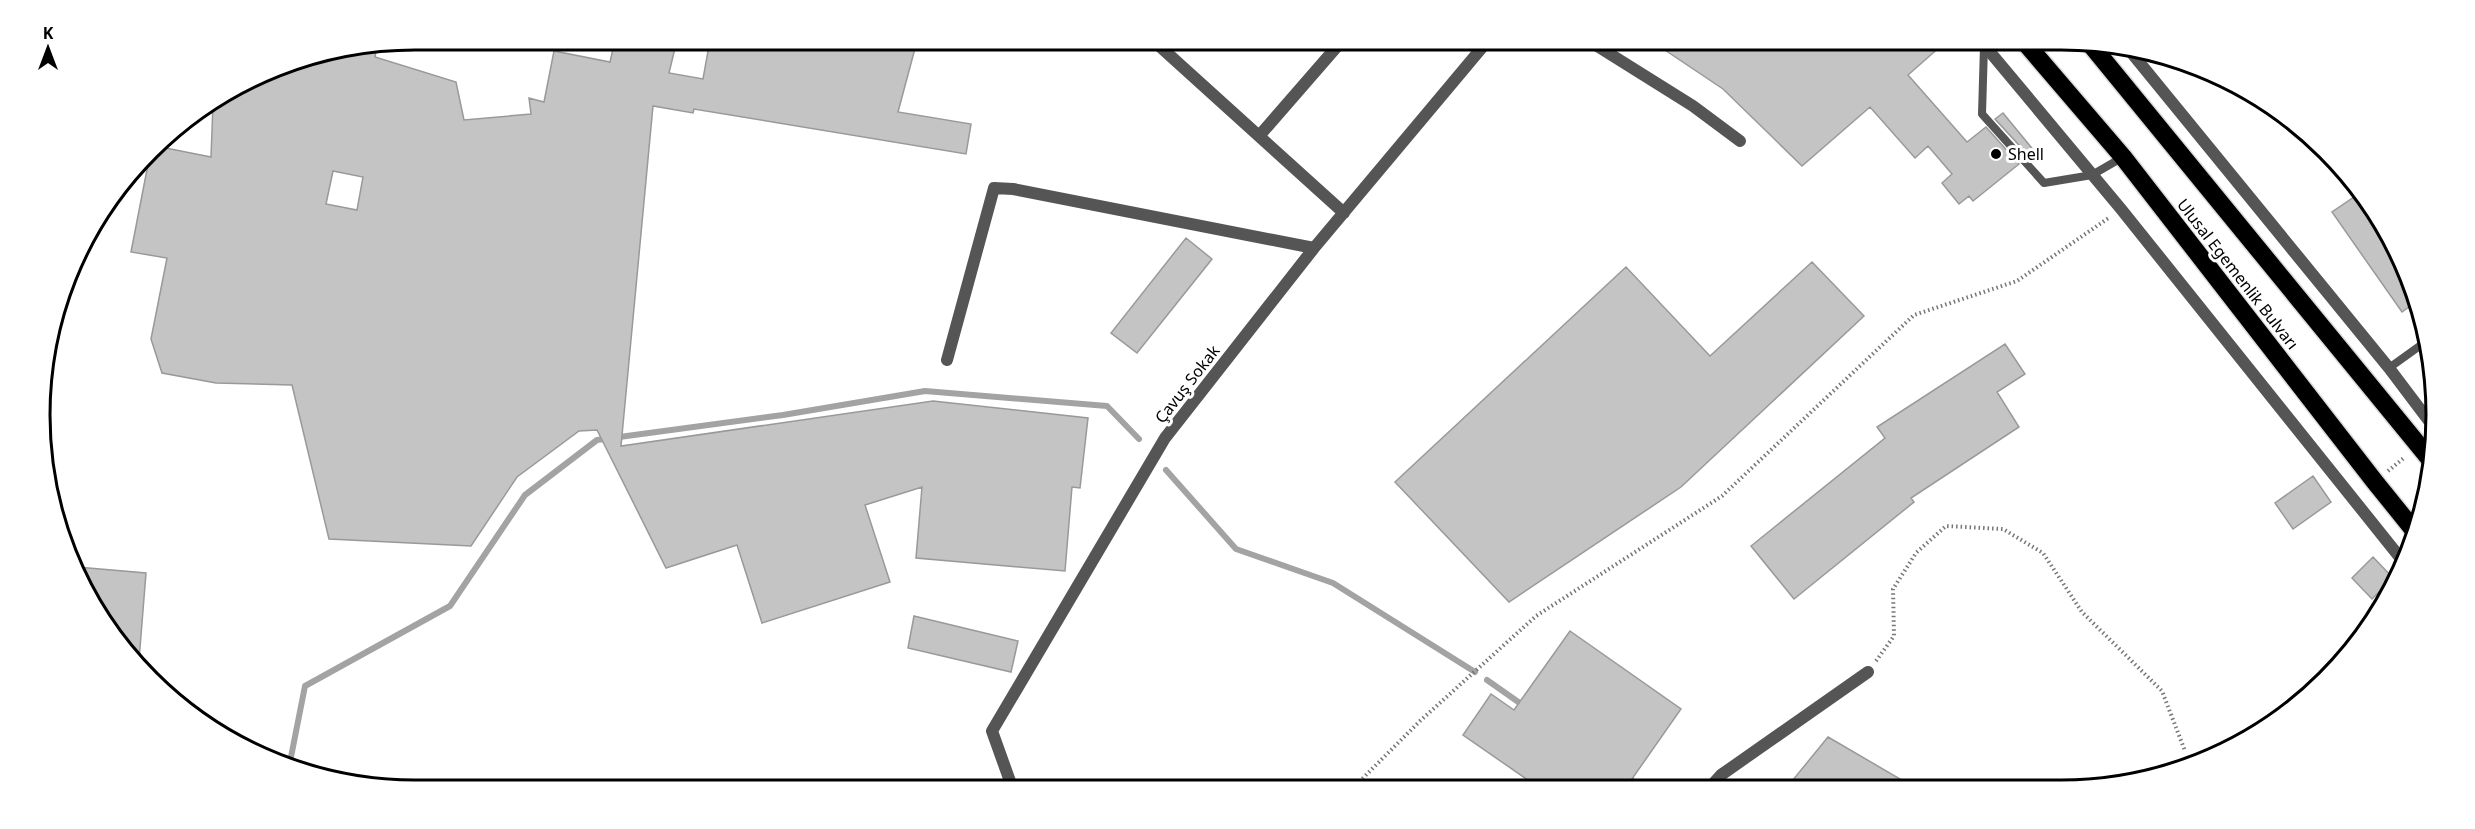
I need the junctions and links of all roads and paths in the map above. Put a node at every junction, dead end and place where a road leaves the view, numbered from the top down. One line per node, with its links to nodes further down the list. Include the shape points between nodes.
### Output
1 (1163, 49): 10 (street)
2 (1335, 49): 10 (street)
3 (1481, 49): 15 (street, Çavuş Sokak)
4 (1605, 49): 11 (street)
5 (1985, 49): 13 (lane, via 1982,114 2044,183)
6 (1987, 49): 13 (street)
7 (2031, 49): 12 (highway, Ulusal Egemenlik Bulvarı)
8 (2097, 52): 21 (highway, Ulusal Egemenlik Bulvarı)
9 (2136, 58): 19 (street)
10 (1260, 135): 15 (street)
11 (1740, 141)
12 (2123, 157): 13 (lane); 23 (highway, Ulusal Egemenlik Bulvarı)
13 (2092, 175): 14 (street)
14 (2121, 209): 25 (street); 29 (path, via 2016,281 1914,315 1722,496 1536,616)
15 (1344, 213): 16 (street, Çavuş Sokak)
16 (1314, 248): 18 (street, via 994,188); 28 (street, Çavuş Sokak, via 1165,438 992,731)
17 (2419, 347): 19 (lane)
18 (947, 360)
19 (2389, 368): 20 (street)
20 (2426, 417)
21 (2423, 451)
22 (2424, 452): 23 (path)
23 (2375, 482): 24 (highway, Ulusal Egemenlik Bulvarı)
24 (2409, 523)
25 (2398, 555)
26 (1868, 672): 27 (path, via 1894,636 1893,589 1916,553 1946,526 2003,529 2043,553 2082,612 2162,691); 30 (street)
27 (2185, 751)
28 (1010, 780)
29 (1361, 780)
30 (1716, 780)

